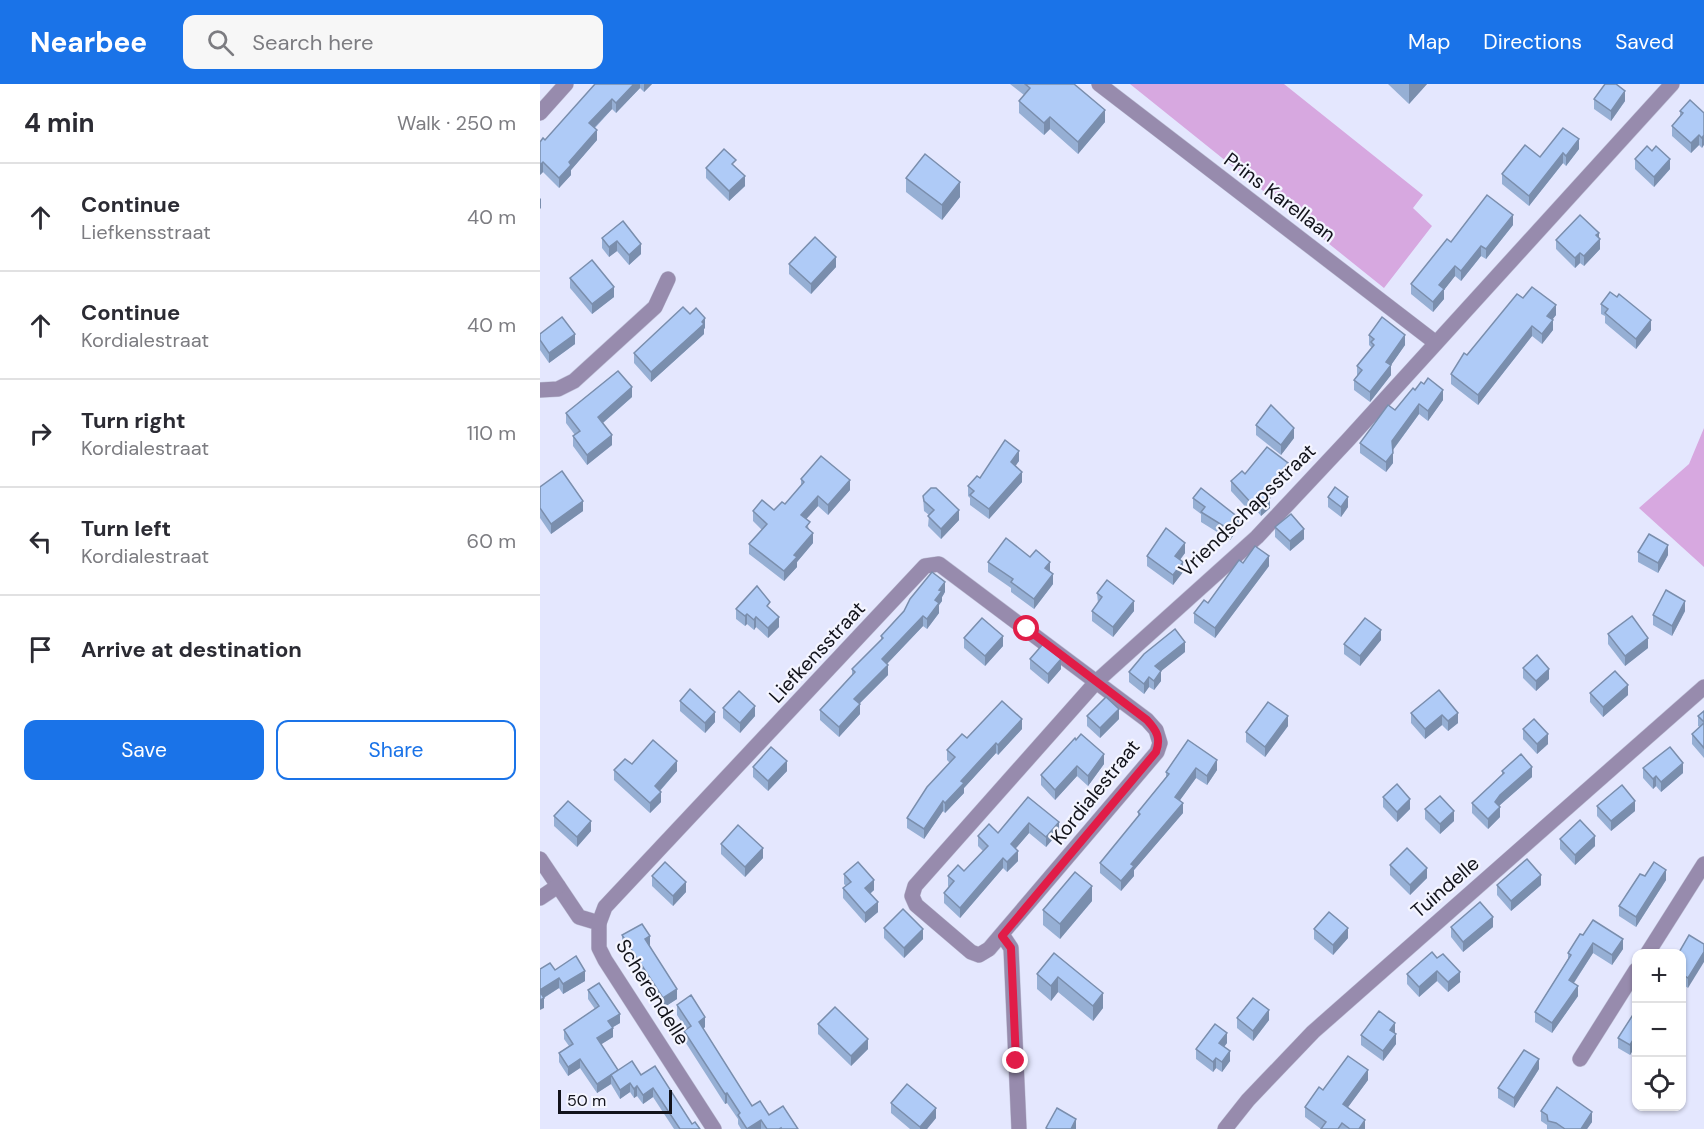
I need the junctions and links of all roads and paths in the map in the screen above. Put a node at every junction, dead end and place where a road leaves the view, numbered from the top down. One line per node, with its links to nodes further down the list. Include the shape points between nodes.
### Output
1 (566, 84): 4 (street)
2 (1099, 84): 6 (street, Prins Karellaan)
3 (1672, 84): 6 (street, Vriendschapsstraat)
4 (540, 113)
5 (668, 279): 7 (street, via 655,307 574,381 558,389)
6 (1436, 343): 8 (street, Vriendschapsstraat, via 1257,537)
7 (540, 390)
8 (1096, 681): 14 (street, Liefkensstraat, via 939,564 930,563 606,907); 15 (street, Kordialestraat, via 1156,730 1160,743); 17 (street, Vriendschapsstraat, via 915,886 912,896 916,905)
9 (1704, 687): 22 (street, Tuindelle, via 1313,1032)
10 (540, 859): 12 (street, Scherendelle)
11 (1704, 864): 16 (street)
12 (558, 886): 13 (street); 14 (street, Scherendelle, via 579,917)
13 (540, 898)
14 (600, 923): 20 (street, Scherendelle, via 599,948 605,960)
15 (1002, 936): 17 (street, Kordialestraat); 21 (street, via 1011,948)
16 (1650, 949)
17 (979, 955)
18 (1632, 976): 19 (street)
19 (1580, 1059)
20 (714, 1129)
21 (1020, 1129)
22 (1225, 1129)

